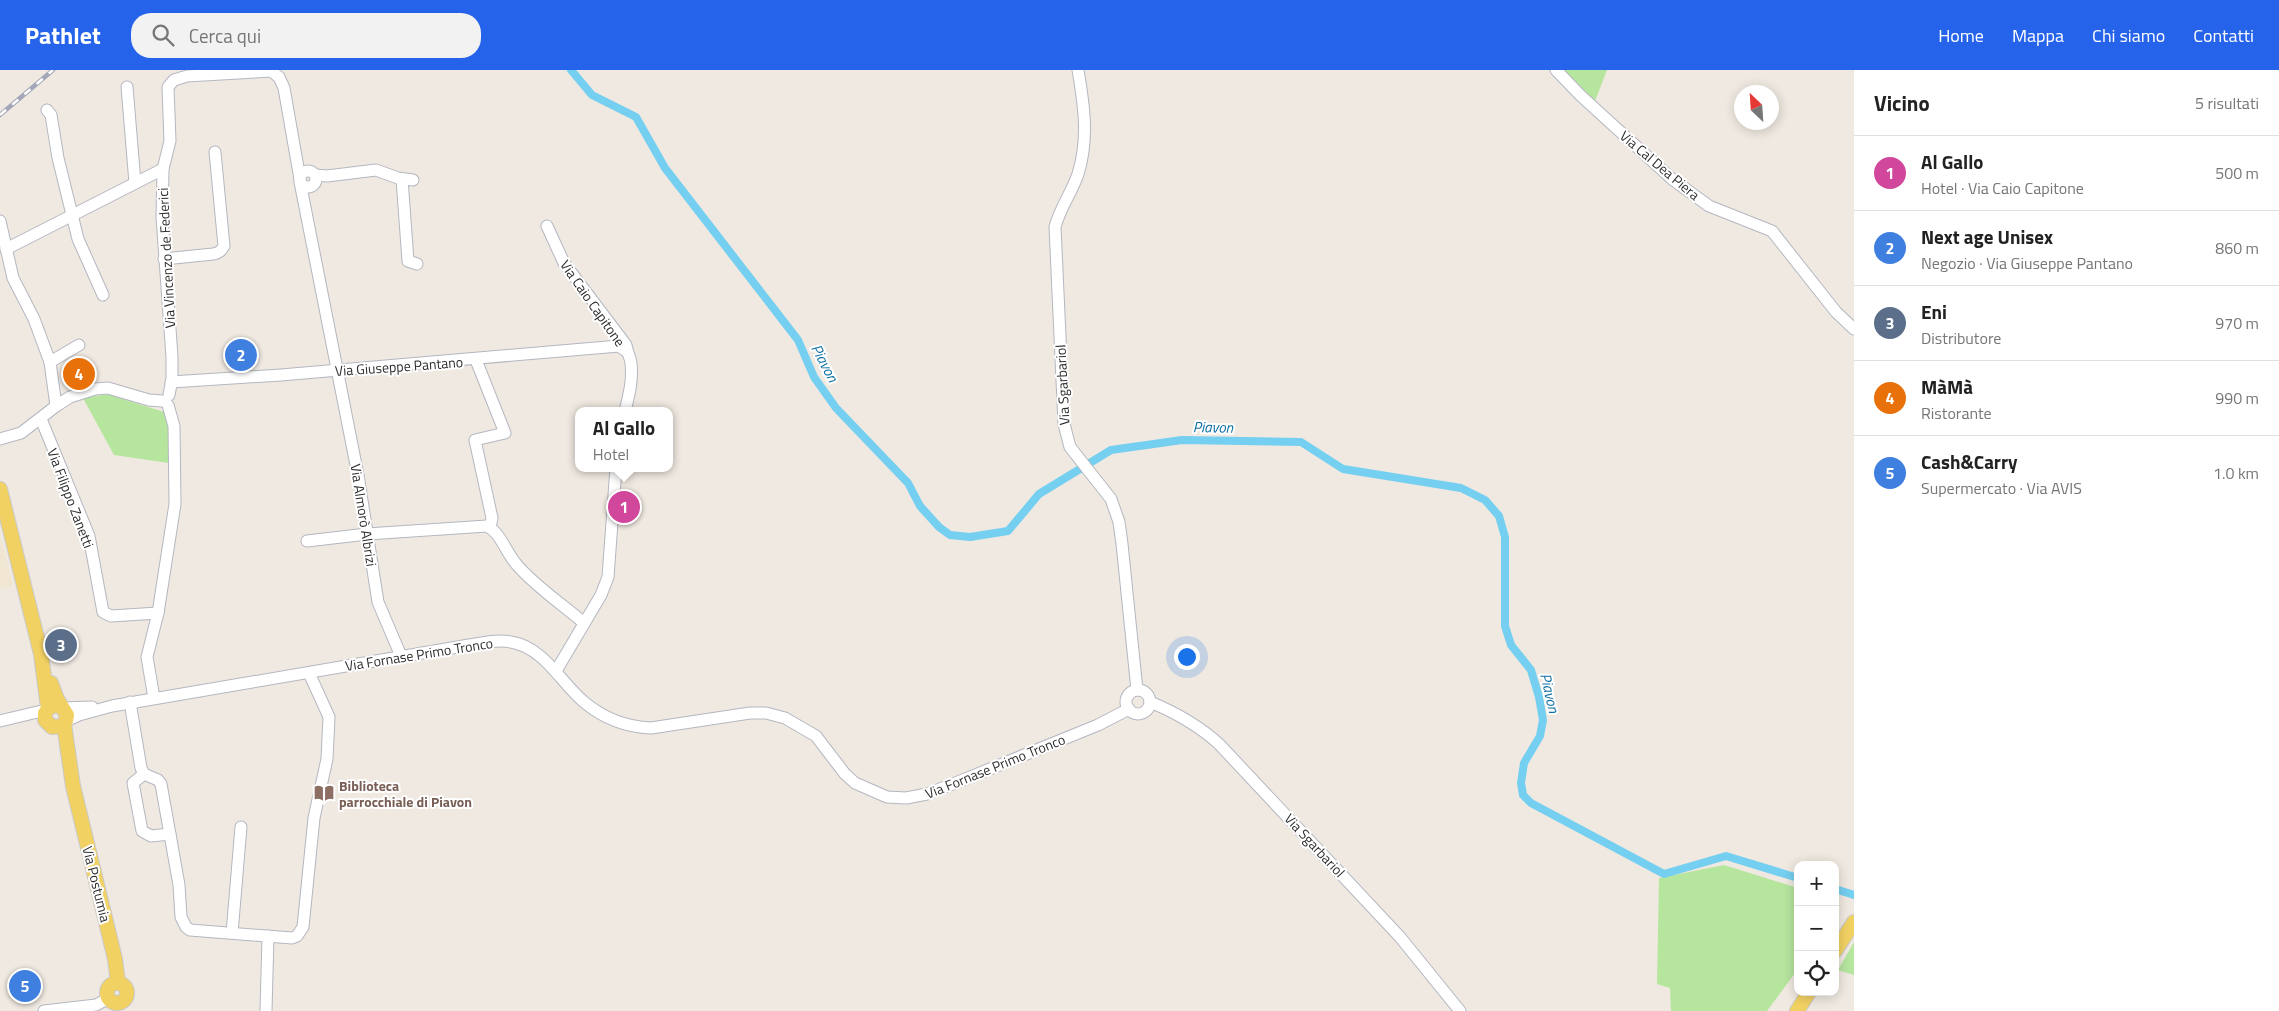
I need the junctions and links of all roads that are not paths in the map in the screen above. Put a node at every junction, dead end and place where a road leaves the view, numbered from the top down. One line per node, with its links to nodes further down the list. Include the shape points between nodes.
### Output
1 (1078, 70): 38 (street, Via Sgarbariol, via 1085,138 1078,174 1055,227 1064,424 1070,446 1111,499 1119,522)
2 (1556, 70): 16 (street, Via Cal Dea Piera, via 1672,179 1709,206 1772,231 1836,312)
3 (127, 87): 8 (street)
4 (47, 110): 9 (street, via 51,115)
5 (215, 152): 13 (street, via 224,246 218,253)
6 (163, 169): 7 (street, Via Vincenzo de Federici, via 170,142 166,91 170,83 187,76 271,71 280,77 284,88 297,161); 8 (street); 13 (street, Via Vincenzo de Federici)
7 (311, 179): 14 (street, via 376,170 408,179 408,261); 21 (street, Via Almorò Albrizi, via 306,203)
8 (135, 183): 9 (street)
9 (73, 216): 12 (street); 15 (street, via 82,251)
10 (0, 221): 12 (street)
11 (547, 226): 18 (street, Via Caio Capitone, via 564,263 624,342)
12 (6, 249): 20 (street, via 13,278 34,319)
13 (164, 259): 22 (street, Via Vincenzo de Federici)
14 (417, 264)
15 (103, 295)
16 (1854, 329)
17 (79, 345): 20 (street)
18 (626, 351): 19 (street, Via Giuseppe Pantano, via 619,346); 25 (street, Via Caio Capitone, via 631,362 632,381)
19 (476, 360): 21 (street, Via Giuseppe Pantano); 30 (street, via 505,433 474,440 492,518)
20 (50, 362): 24 (street)
21 (337, 371): 22 (street, Via Giuseppe Pantano); 31 (street, Via Almorò Albrizi)
22 (172, 382): 23 (street, Via Vincenzo de Federici)
23 (166, 400): 24 (street, via 150,400 102,388 70,397); 33 (street, via 174,426 175,504)
24 (56, 406): 26 (street)
25 (626, 407)
26 (41, 419): 27 (street, via 21,433); 33 (street, Via Filippo Zanetti, via 89,536 103,612 111,616)
27 (0, 439)
28 (616, 472): 34 (street, via 608,577)
29 (0, 489): 43 (main road, Via Postumia)
30 (490, 528): 31 (street); 34 (street, via 498,534 505,550 524,573)
31 (367, 534): 32 (street); 35 (street, Via Almorò Albrizi, via 378,602)
32 (307, 541)
33 (158, 613): 39 (street, via 147,657)
34 (584, 623): 36 (street)
35 (401, 656): 36 (street, Via Fornase Primo Tronco, via 495,641 510,642 530,648); 37 (street, Via Fornase Primo Tronco)
36 (556, 671): 42 (street, Via Fornase Primo Tronco, via 600,713 636,728 750,713 785,718 816,736 855,782 872,792 906,798 943,788 1098,725)
37 (309, 673): 39 (street, Via Fornase Primo Tronco); 50 (street, via 329,717 327,758 314,818 303,927 292,938)
38 (1137, 690): 41 (street, Via Sgarbariol, via 1146,693); 42 (street, Via Sgarbariol, via 1128,696)
39 (154, 698): 40 (street, Via Fornase Primo Tronco)
40 (130, 702): 43 (street, Via Fornase Primo Tronco, via 79,715); 45 (street, via 140,768)
41 (1150, 702): 42 (street, via 1148,708 1140,713); 56 (street, Via Sgarbariol, via 1180,714 1219,744 1400,937)
42 (1129, 709)
43 (55, 716): 44 (street, Via Fornase Primo Tronco); 53 (main road, Via Postumia, via 115,959 118,983 127,992)
44 (2, 721)
45 (144, 774): 47 (street, via 161,784); 47 (street, via 133,783 141,828 146,835)
46 (241, 827): 49 (street)
47 (170, 834): 49 (street, via 181,917 186,927)
48 (1854, 922): 51 (main road)
49 (232, 933): 50 (street)
50 (268, 936): 55 (street)
51 (1839, 945)
52 (1806, 996): 57 (main road)
53 (119, 1003): 54 (street)
54 (44, 1011)
55 (266, 1011)
56 (1460, 1011)
57 (1797, 1011)

